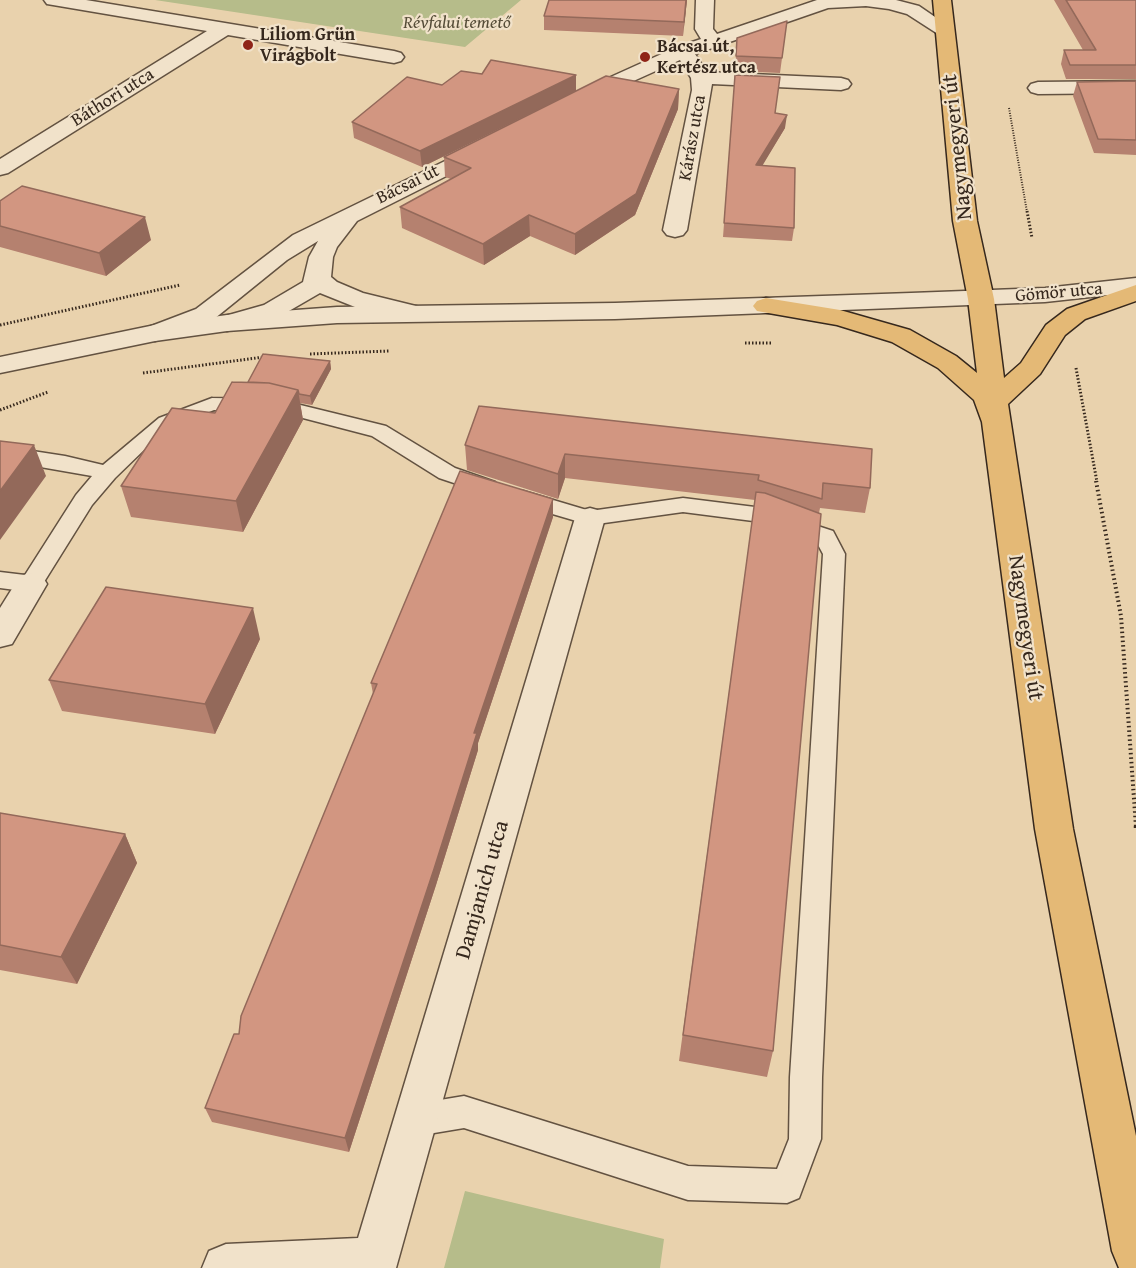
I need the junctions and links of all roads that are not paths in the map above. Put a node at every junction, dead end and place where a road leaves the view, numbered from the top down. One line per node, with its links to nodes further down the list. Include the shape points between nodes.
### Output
1 (53, 0): 5 (street)
2 (705, 0): 7 (street, via 704,29)
3 (942, 0): 6 (main road, Nagymegyeri út)
4 (830, 2): 6 (street, via 890,3 914,10); 7 (street)
5 (226, 28): 9 (street); 16 (street, Báthori utca)
6 (945, 30): 22 (main road, Nagymegyeri út, via 965,221)
7 (712, 41): 8 (street)
8 (684, 51): 10 (street, Kárász utca); 14 (street)
9 (394, 57)
10 (701, 78): 11 (street); 18 (street, Kárász utca, via 701,102)
11 (841, 84)
12 (1136, 87): 13 (street)
13 (1038, 88)
14 (568, 105)
15 (504, 138): 17 (street, Bácsai út)
16 (0, 168)
17 (354, 212): 19 (street, Bácsai út, via 326,246); 26 (street, Bácsai út, via 286,250 205,314)
18 (675, 230)
19 (318, 279): 24 (street, via 356,299); 25 (street, via 290,302)
20 (1136, 285): 22 (street, Gömör utca)
21 (1136, 292): 28 (main road, via 1076,314 1055,330)
22 (981, 299): 23 (street, Gömör utca); 28 (main road, Nagymegyeri út)
23 (766, 306): 24 (street, Gömör utca); 28 (main road, via 840,318 901,336 947,362 987,398)
24 (415, 313): 25 (street)
25 (227, 323): 26 (street)
26 (155, 333): 27 (street, Bácsai út)
27 (0, 365)
28 (995, 416): 36 (main road, Nagymegyeri út, via 1054,829)
29 (0, 453): 30 (lane)
30 (107, 473): 31 (lane, via 166,422 212,404 276,405 379,431 447,473); 33 (lane, via 84,500)
31 (590, 518): 35 (street, Damjanich utca); 35 (lane, via 683,505 764,515 825,536 834,554 805,1139 787,1186 688,1183 464,1112)
32 (0, 580): 33 (lane)
33 (31, 584): 34 (street)
34 (0, 635)
35 (416, 1120): 37 (street, Damjanich utca)
36 (1136, 1251)
37 (374, 1265): 38 (street, Damjanich utca)
38 (226, 1268)

